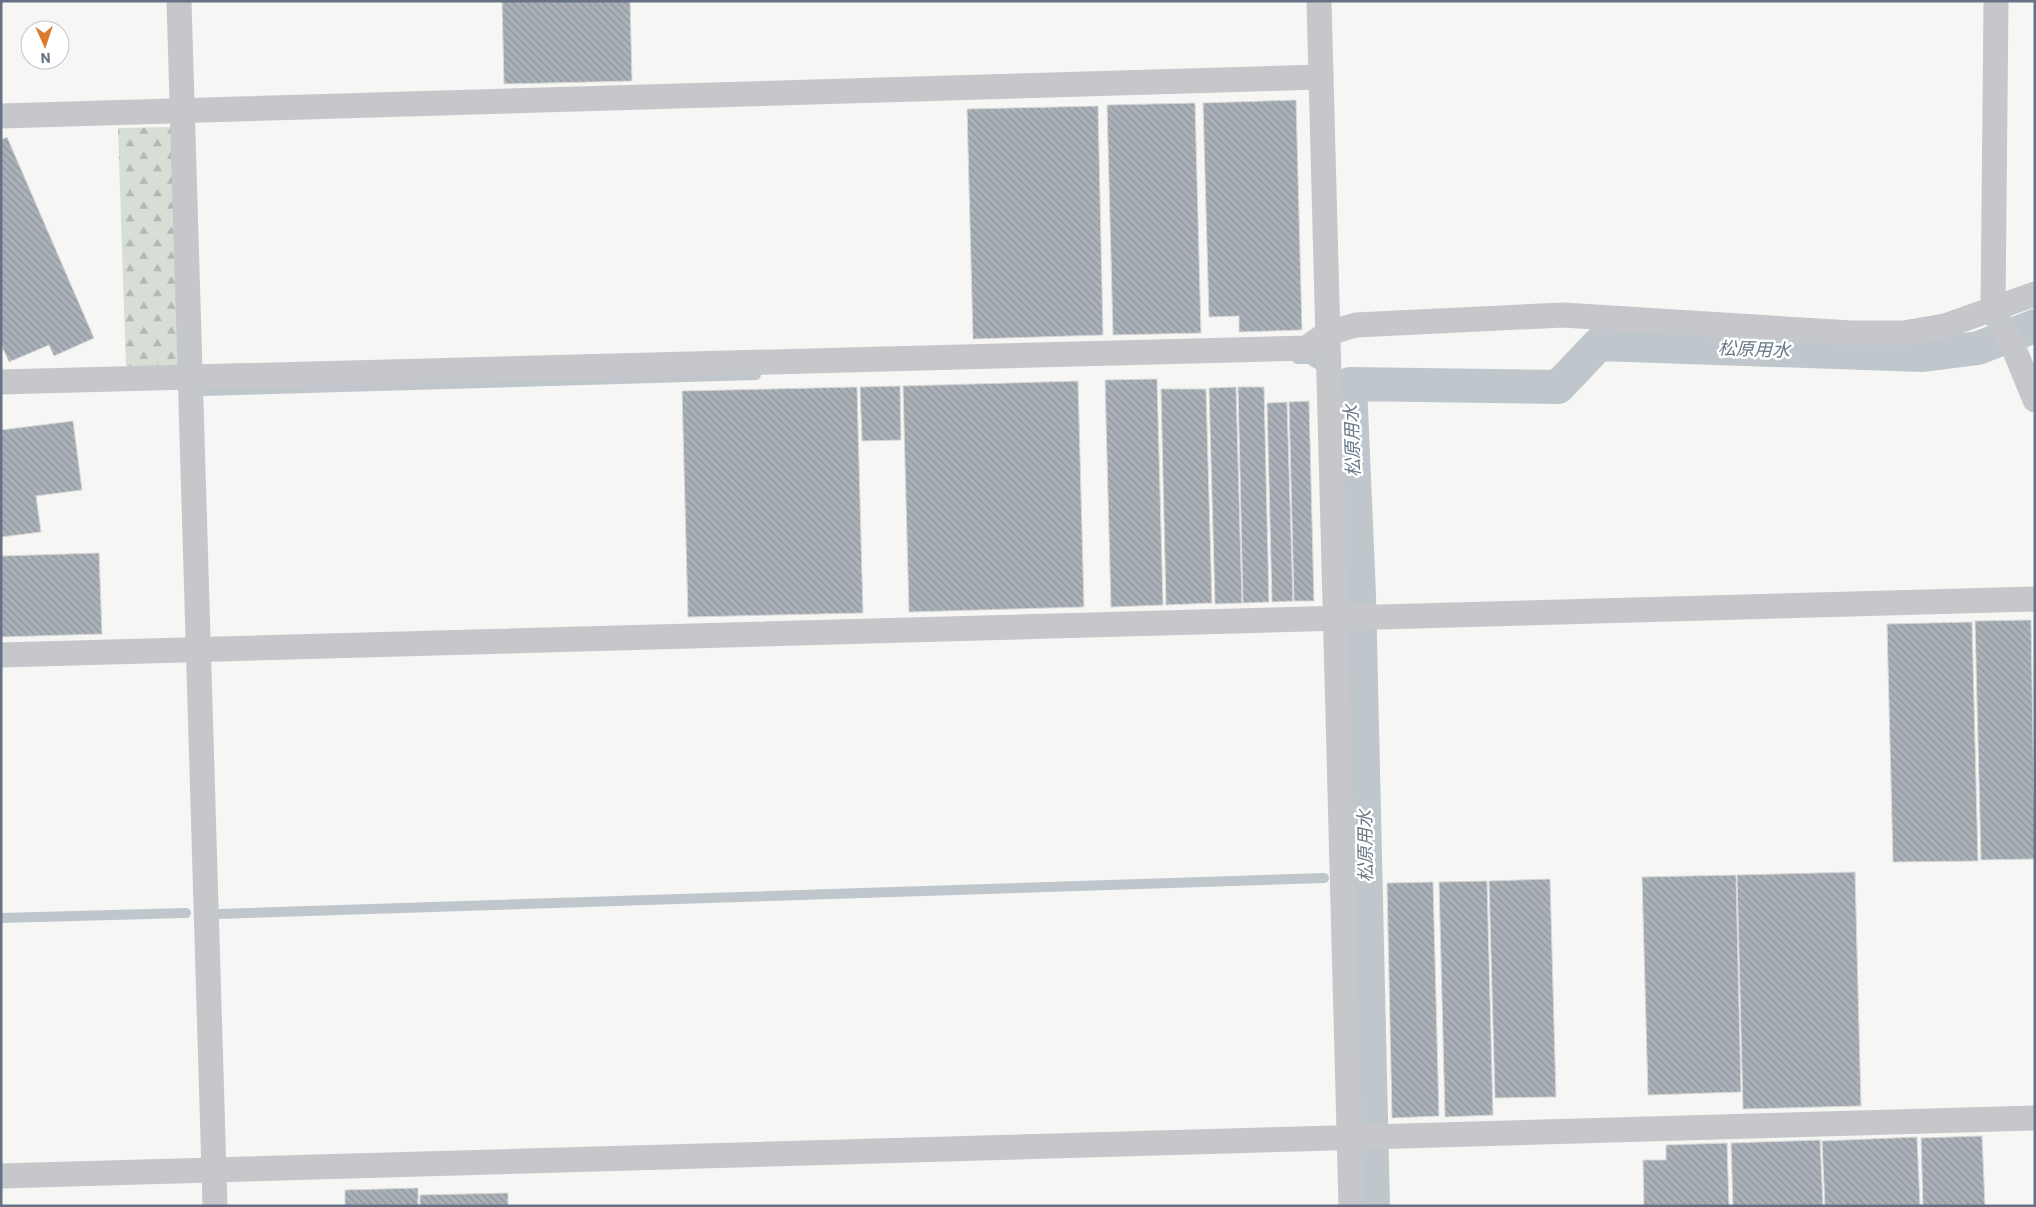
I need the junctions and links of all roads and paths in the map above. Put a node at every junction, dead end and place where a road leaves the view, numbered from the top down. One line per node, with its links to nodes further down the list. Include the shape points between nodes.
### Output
1 (179, 1): 5 (street)
2 (1319, 1): 4 (street)
3 (1996, 1): 8 (street)
4 (1321, 77): 5 (street); 9 (street)
5 (182, 110): 6 (street); 10 (street)
6 (1, 116)
7 (2035, 294): 8 (street)
8 (1994, 310): 9 (street, via 1945,326 1903,333 1851,333 1563,314 1356,325); 12 (street)
9 (1328, 333): 10 (street, via 1306,348); 14 (street)
10 (190, 376): 11 (street); 15 (street)
11 (1, 382)
12 (2035, 400)
13 (2035, 599): 14 (street)
14 (1334, 617): 15 (street); 18 (street)
15 (198, 648): 16 (street); 19 (street)
16 (1, 655)
17 (2035, 1118): 18 (street)
18 (1348, 1136): 19 (street); 22 (street)
19 (214, 1171): 20 (street); 21 (street)
20 (1, 1176)
21 (215, 1206)
22 (1350, 1206)

